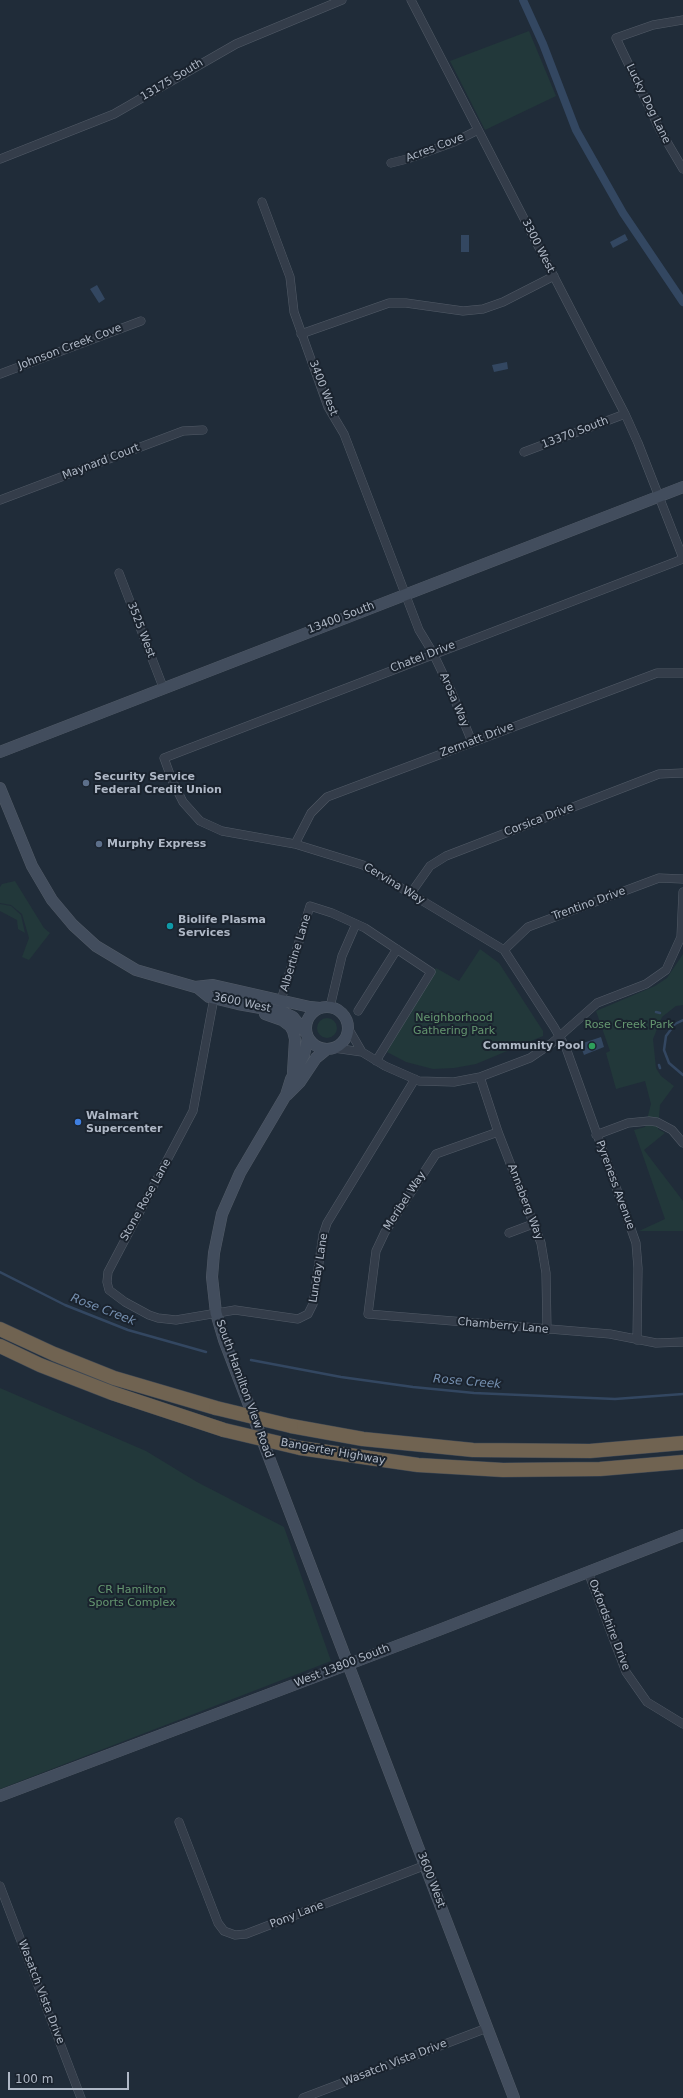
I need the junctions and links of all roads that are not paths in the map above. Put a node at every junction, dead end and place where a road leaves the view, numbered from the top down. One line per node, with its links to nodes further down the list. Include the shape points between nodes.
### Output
1 (342, 0): 5 (street, 13175 South, via 236,44 114,114)
2 (411, 0): 4 (street, 3300 West)
3 (683, 20): 7 (street, Lucky Dog Lane, via 653,25 616,38 660,130)
4 (478, 130): 6 (street, Acres Cove, via 407,160); 9 (street, 3300 West)
5 (0, 158)
6 (391, 163)
7 (683, 168)
8 (262, 202): 11 (street, 3400 West, via 290,277 294,312)
9 (554, 276): 11 (street, via 503,302 483,309 463,311 389,303); 13 (street, 3300 West)
10 (140, 321): 12 (street, Johnson Creek Cove)
11 (301, 334): 21 (street, 3400 West, via 328,407 344,434)
12 (0, 374)
13 (625, 414): 15 (street, 13370 South); 17 (street, 3300 West)
14 (203, 430): 18 (street, Maynard Court, via 183,431)
15 (524, 452)
16 (683, 487): 17 (street, 13400 South)
17 (658, 496): 19 (street, 3300 West); 21 (street, 13400 South)
18 (0, 500)
19 (683, 558): 22 (street, Chatel Drive)
20 (119, 573): 24 (street, 3525 West)
21 (404, 594): 22 (street, Arosa Way, via 419,630); 24 (street, 13400 South)
22 (433, 653): 25 (street, Arosa Way); 27 (street, Chatel Drive)
23 (683, 673): 25 (street, Zermatt Drive, via 657,673)
24 (163, 687): 26 (street, 13400 South)
25 (472, 742): 30 (street, Zermatt Drive, via 327,797 311,813)
26 (0, 752)
27 (164, 758): 30 (street, Cervina Way, via 182,802 200,821 222,831)
28 (683, 773): 33 (street, Corsica Drive, via 659,774 446,856 430,866)
29 (0, 788): 38 (street, via 32,866 52,900 73,925 96,946 136,970)
30 (295, 844): 33 (street, Cervina Way, via 363,865)
31 (683, 879): 37 (street, Trentino Drive, via 659,878 528,927)
32 (683, 892): 35 (street)
33 (411, 894): 37 (street, Cervina Way)
34 (356, 924): 36 (street); 40 (street, Albertine Lane, via 310,906); 42 (street, via 342,956)
35 (682, 937): 46 (street, via 666,970 646,984 597,1003)
36 (397, 949): 43 (street); 49 (street, via 431,972)
37 (504, 950): 46 (street, Cervina Way)
38 (198, 988): 39 (street, 3600 West); 40 (street, 3600 West, via 213,985)
39 (214, 998): 41 (street, 3600 West); 59 (street, Stone Rose Lane, via 193,1111 116,1254 107,1278 112,1293 154,1317 176,1320)
40 (281, 1000): 42 (street, 3600 West)
41 (238, 1004): 45 (street, 3600 West, via 283,1012 293,1017); 50 (street, via 272,1016 290,1026 295,1039)
42 (325, 1008): 44 (street, via 339,1010 344,1015); 45 (street, via 310,1016 306,1027)
43 (358, 1011)
44 (348, 1028): 47 (street, via 341,1043); 48 (street)
45 (307, 1035): 47 (street, via 319,1048); 50 (street, South Hamilton View Road, via 304,1055)
46 (560, 1036): 51 (street, via 530,1058); 55 (street, Pyreness Avenue)
47 (330, 1048): 48 (street); 53 (street, South Hamilton View Road, via 316,1058 300,1082)
48 (362, 1052): 49 (street)
49 (376, 1061): 52 (street)
50 (293, 1075): 53 (street, South Hamilton View Road)
51 (480, 1077): 52 (street, via 454,1082); 54 (street, Annaberg Way)
52 (415, 1079): 59 (street, Lunday Lane, via 327,1223 313,1304 308,1314 298,1319 234,1310)
53 (286, 1095): 59 (street, South Hamilton View Road, via 240,1173 222,1214 212,1277)
54 (498, 1132): 57 (street, Annaberg Way); 60 (street, Meribel Way, via 436,1154 385,1232 376,1251)
55 (596, 1135): 56 (street, via 628,1123 649,1121 672,1130); 63 (street, Pyreness Avenue, via 636,1243)
56 (683, 1143)
57 (533, 1224): 58 (street); 62 (street, Annaberg Way, via 546,1273)
58 (509, 1233)
59 (216, 1313): 70 (street, South Hamilton View Road, via 224,1340)
60 (368, 1314): 62 (street, Chamberry Lane)
61 (0, 1329): 66 (highway, Bangerter Highway, bridge, via 114,1378 216,1408 291,1426 392,1443 480,1450 590,1450)
62 (547, 1330): 63 (street, Chamberry Lane, via 610,1334)
63 (637, 1340): 64 (street, Chamberry Lane, via 656,1343)
64 (683, 1342)
65 (0, 1346): 67 (highway, Bangerter Highway, bridge, via 40,1365 112,1393 224,1430 300,1448 404,1463 502,1470 600,1469)
66 (683, 1443)
67 (683, 1462)
68 (683, 1535): 69 (street, West 13800 South)
69 (588, 1572): 70 (street, West 13800 South); 71 (street, Oxfordshire Drive, via 626,1672 647,1702)
70 (348, 1663): 72 (street, West 13800 South); 74 (street, 3600 West)
71 (683, 1724)
72 (0, 1796)
73 (179, 1822): 74 (street, Pony Lane, via 221,1928 229,1934 241,1935)
74 (426, 1865): 76 (street, 3600 West)
75 (0, 1886): 77 (street, Wasatch Vista Drive)
76 (487, 2028): 78 (street, Wasatch Vista Drive); 79 (street, 3600 West)
77 (81, 2098)
78 (303, 2098)
79 (514, 2098)

